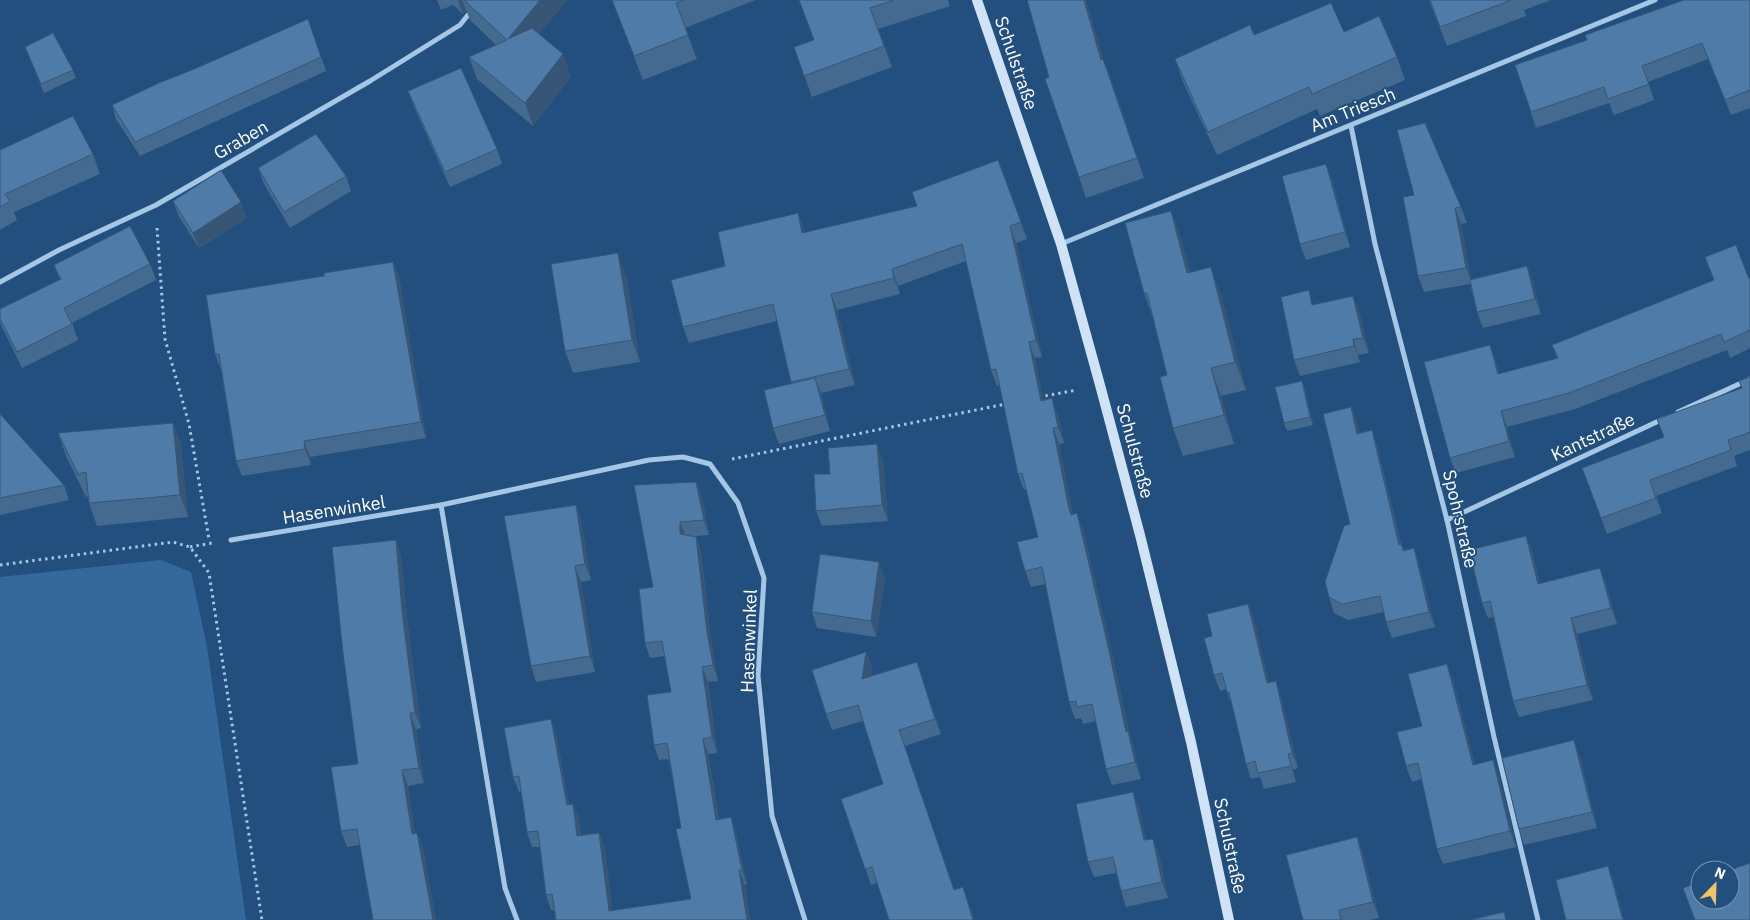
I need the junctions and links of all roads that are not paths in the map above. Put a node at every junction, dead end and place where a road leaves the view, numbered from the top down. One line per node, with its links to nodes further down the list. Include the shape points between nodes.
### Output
1 (480, 0): 6 (street, Graben, via 460,25 370,82 156,205)
2 (977, 0): 5 (street, Schulstraße)
3 (1656, 0): 4 (street, Am Triesch)
4 (1351, 126): 5 (street, Am Triesch); 9 (street, Spohrstraße, via 1375,244)
5 (1061, 244): 13 (street, Schulstraße, via 1140,535 1191,742)
6 (0, 282)
7 (1750, 379): 9 (street, Kantstraße)
8 (442, 505): 10 (street, Hasenwinkel); 11 (street, via 505,888); 12 (street, Hasenwinkel, via 649,460 683,457 710,464 738,503 764,578 758,676 772,816)
9 (1448, 520): 14 (street, Spohrstraße, via 1494,738)
10 (230, 540)
11 (517, 920)
12 (806, 920)
13 (1229, 920)
14 (1538, 920)

